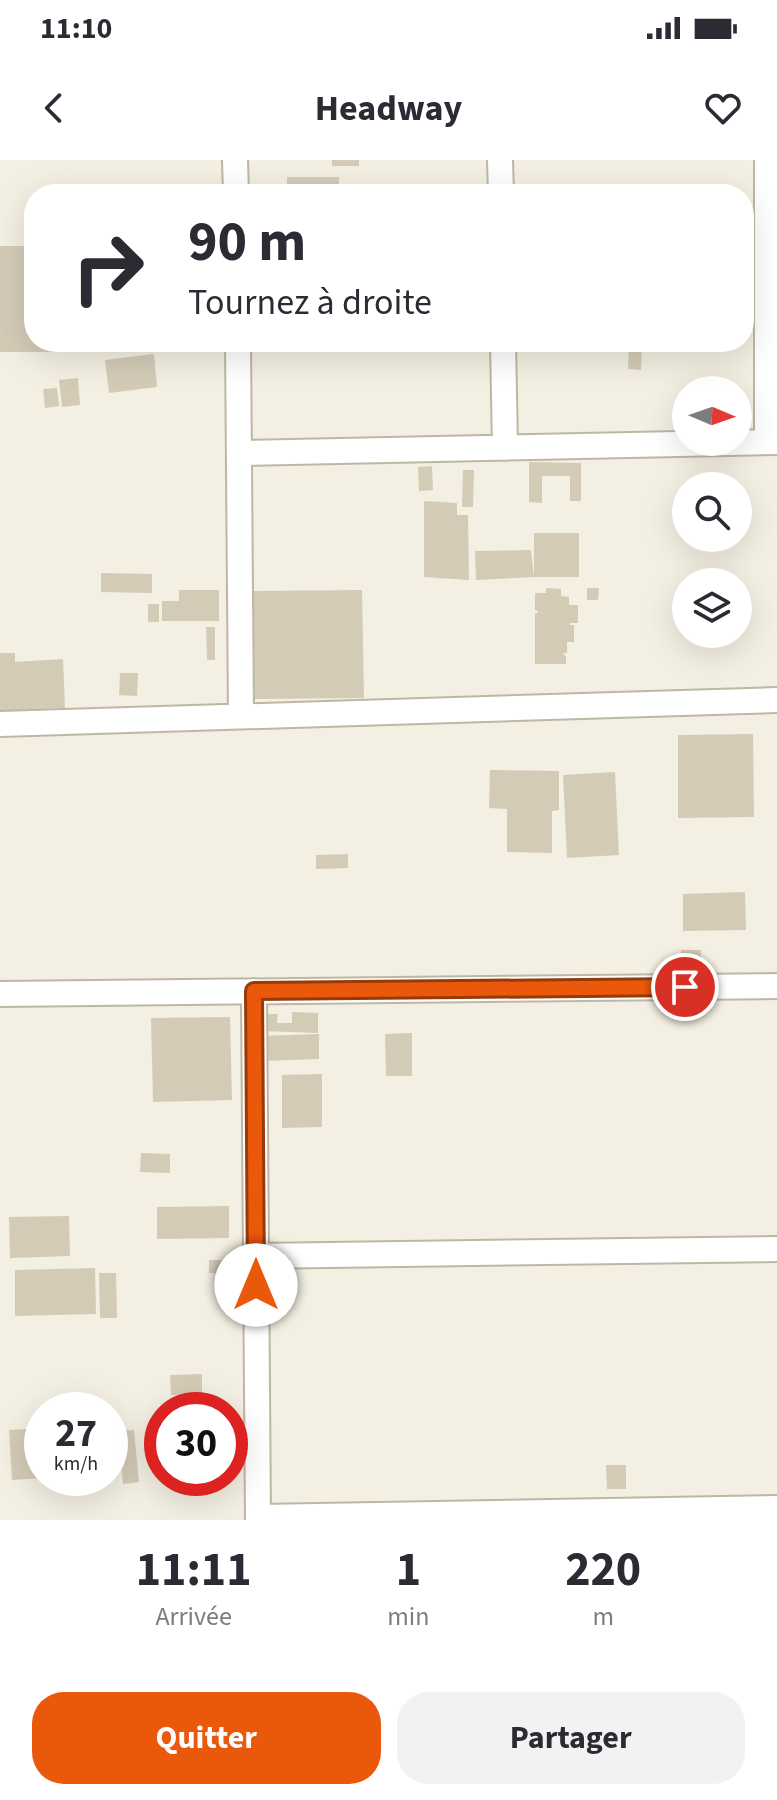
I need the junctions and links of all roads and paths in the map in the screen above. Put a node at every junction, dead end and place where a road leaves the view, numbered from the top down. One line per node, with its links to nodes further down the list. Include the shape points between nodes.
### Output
1 (235, 160): 4 (street)
2 (500, 160): 5 (street)
3 (767, 160): 8 (street)
4 (236, 184)
5 (501, 184)
6 (238, 352): 10 (street)
7 (503, 352): 9 (street)
8 (772, 442): 9 (street)
9 (505, 448): 10 (street)
10 (239, 453): 12 (street)
11 (777, 700): 12 (street)
12 (241, 716): 13 (street)
13 (0, 724)
14 (777, 986): 15 (street)
15 (254, 991): 16 (street); 18 (street)
16 (0, 994)
17 (777, 1249): 18 (street)
18 (256, 1256): 20 (street)
19 (777, 1508): 20 (street)
20 (258, 1518)

